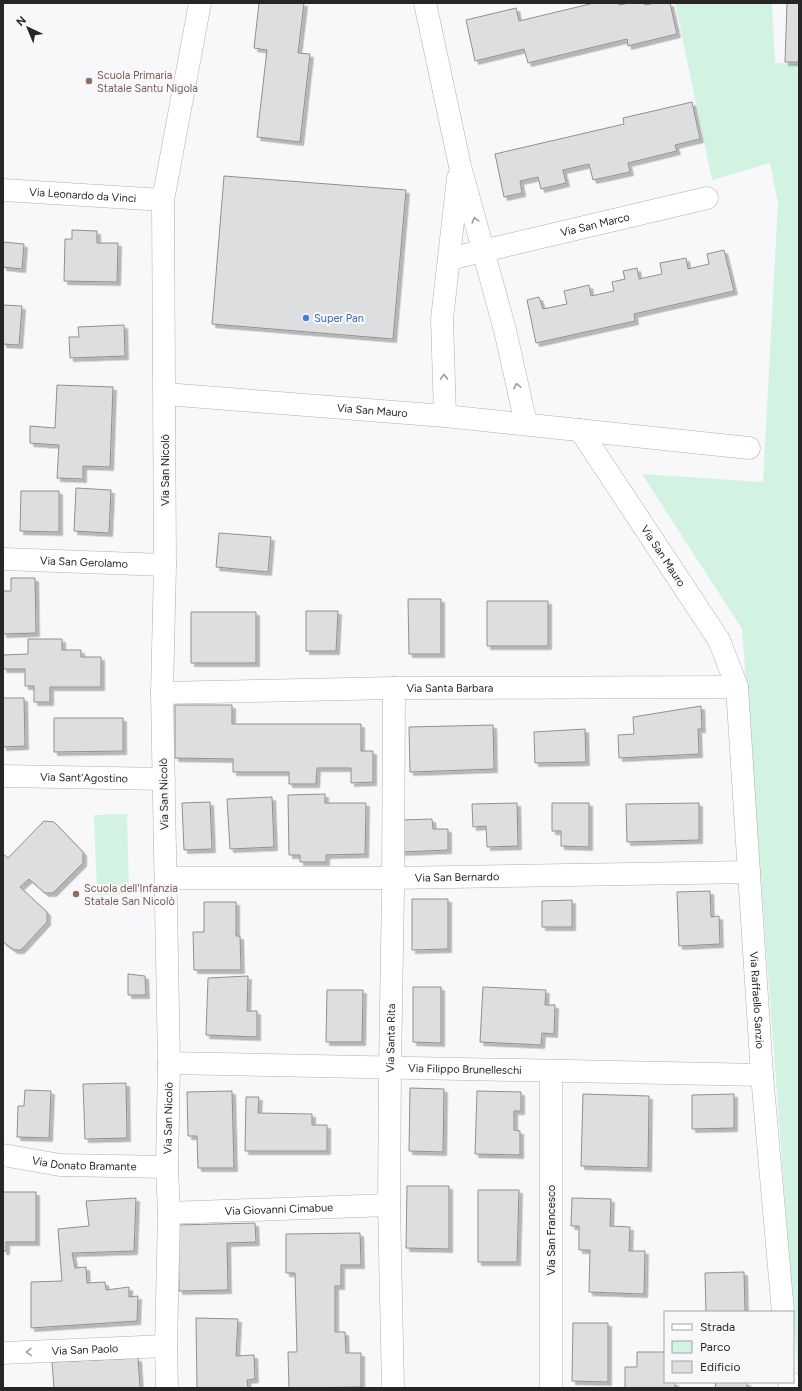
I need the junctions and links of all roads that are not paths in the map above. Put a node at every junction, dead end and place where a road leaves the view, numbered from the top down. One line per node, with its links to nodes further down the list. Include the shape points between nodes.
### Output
1 (200, 3): 6 (street, Via San Nicolò)
2 (425, 3): 3 (street)
3 (460, 166): 7 (street, one-way to 3); 8 (street)
4 (3, 190): 6 (street, Via Leonardo da Vinci)
5 (707, 198): 7 (street, Via San Marco)
6 (163, 200): 9 (street, Via San Nicolò)
7 (483, 252): 8 (street, Via San Marco); 11 (street, one-way to 7, via 505,330)
8 (449, 259): 10 (street, one-way to 8, via 442,319)
9 (165, 394): 10 (street, Via San Mauro); 15 (street, Via San Nicolò)
10 (445, 416): 11 (street, Via San Mauro)
11 (526, 424): 12 (street, Via San Mauro)
12 (580, 430): 13 (street, Via San Mauro); 16 (street, Via San Mauro, via 719,640)
13 (749, 448)
14 (3, 558): 15 (street, Via San Gerolamo)
15 (165, 565): 18 (street, Via San Nicolò)
16 (737, 687): 17 (street, Via Santa Barbara); 21 (street, Via Raffaello Sanzio)
17 (394, 688): 18 (street, Via Santa Barbara); 23 (street, Via Santa Rita)
18 (162, 693): 20 (street, Via San Nicolò)
19 (3, 776): 20 (street, Via Sant'Agostino)
20 (164, 778): 22 (street, Via San Nicolò)
21 (749, 872): 23 (street, Via San Bernardo); 27 (street, Via Raffaello Sanzio)
22 (166, 878): 23 (street, Via San Bernardo); 24 (street, Via San Nicolò)
23 (393, 878): 25 (street, Via Santa Rita)
24 (169, 1063): 25 (street, Via Filippo Brunelleschi); 29 (street, Via San Nicolò)
25 (390, 1067): 26 (street, Via Filippo Brunelleschi); 30 (street, Via Santa Rita)
26 (551, 1071): 27 (street, Via Filippo Brunelleschi); 37 (street, Via San Francesco)
27 (762, 1075): 32 (street, Via Raffaello Sanzio)
28 (3, 1155): 29 (street, Via Donato Bramante, via 60,1165)
29 (166, 1167): 31 (street, Via San Nicolò)
30 (389, 1205): 31 (street, Via Giovanni Cimabue); 36 (street, Via Santa Rita)
31 (169, 1213): 33 (street, Via San Nicolò)
32 (783, 1311)
33 (166, 1346): 34 (street, Via San Paolo, one-way to 34); 35 (street, Via San Nicolò)
34 (3, 1353)
35 (167, 1388)
36 (392, 1388)
37 (551, 1388)

